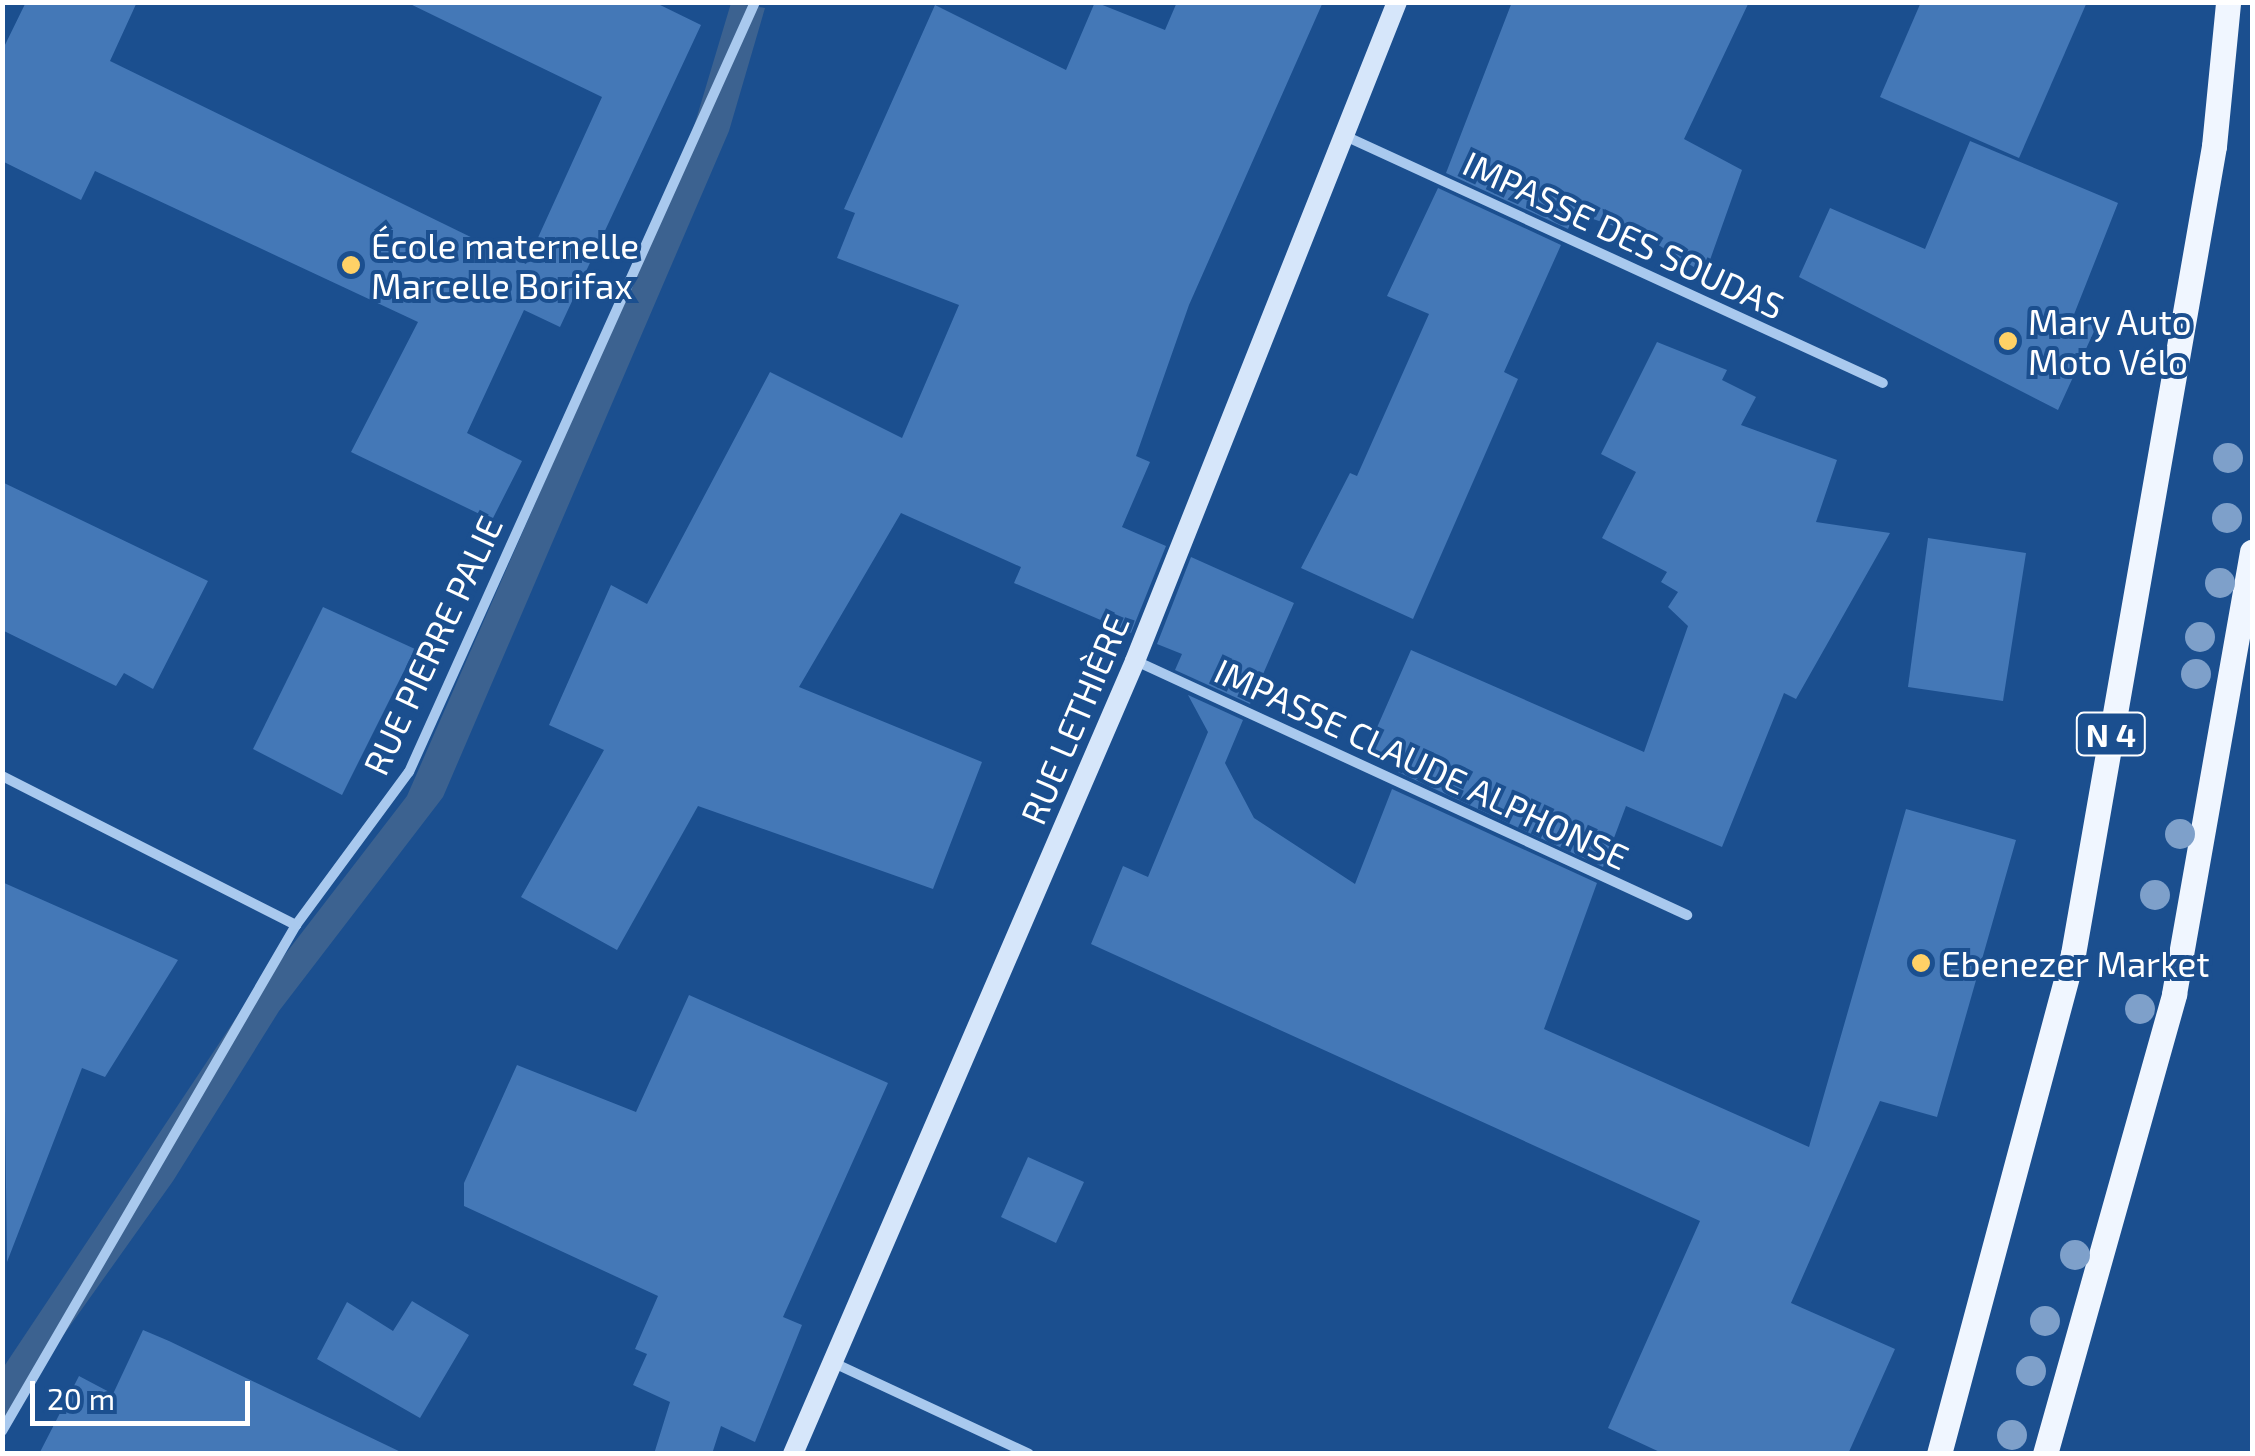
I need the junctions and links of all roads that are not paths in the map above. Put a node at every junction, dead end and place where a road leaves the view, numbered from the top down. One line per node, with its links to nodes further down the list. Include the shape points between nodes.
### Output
1 (754, 2): 10 (street, RUE PIERRE PALIE, via 408,772)
2 (1397, 2): 4 (street, RUE LETHIÈRE)
3 (2228, 2): 15 (main road, N 4, via 2214,146 2073,954)
4 (1342, 135): 5 (street, IMPASSE DES SOUDAS); 7 (street, RUE LETHIÈRE)
5 (1883, 383)
6 (2252, 552): 16 (main road, via 2174,994)
7 (1135, 660): 9 (street, IMPASSE CLAUDE ALPHONSE); 11 (street, RUE LETHIÈRE)
8 (2, 776): 10 (street)
9 (1686, 915)
10 (296, 925): 12 (street, RUE PIERRE PALIE)
11 (834, 1363): 13 (street, RUE LETHIÈRE); 14 (street)
12 (2, 1431)
13 (793, 1454)
14 (1030, 1454)
15 (1939, 1454)
16 (2046, 1454)

